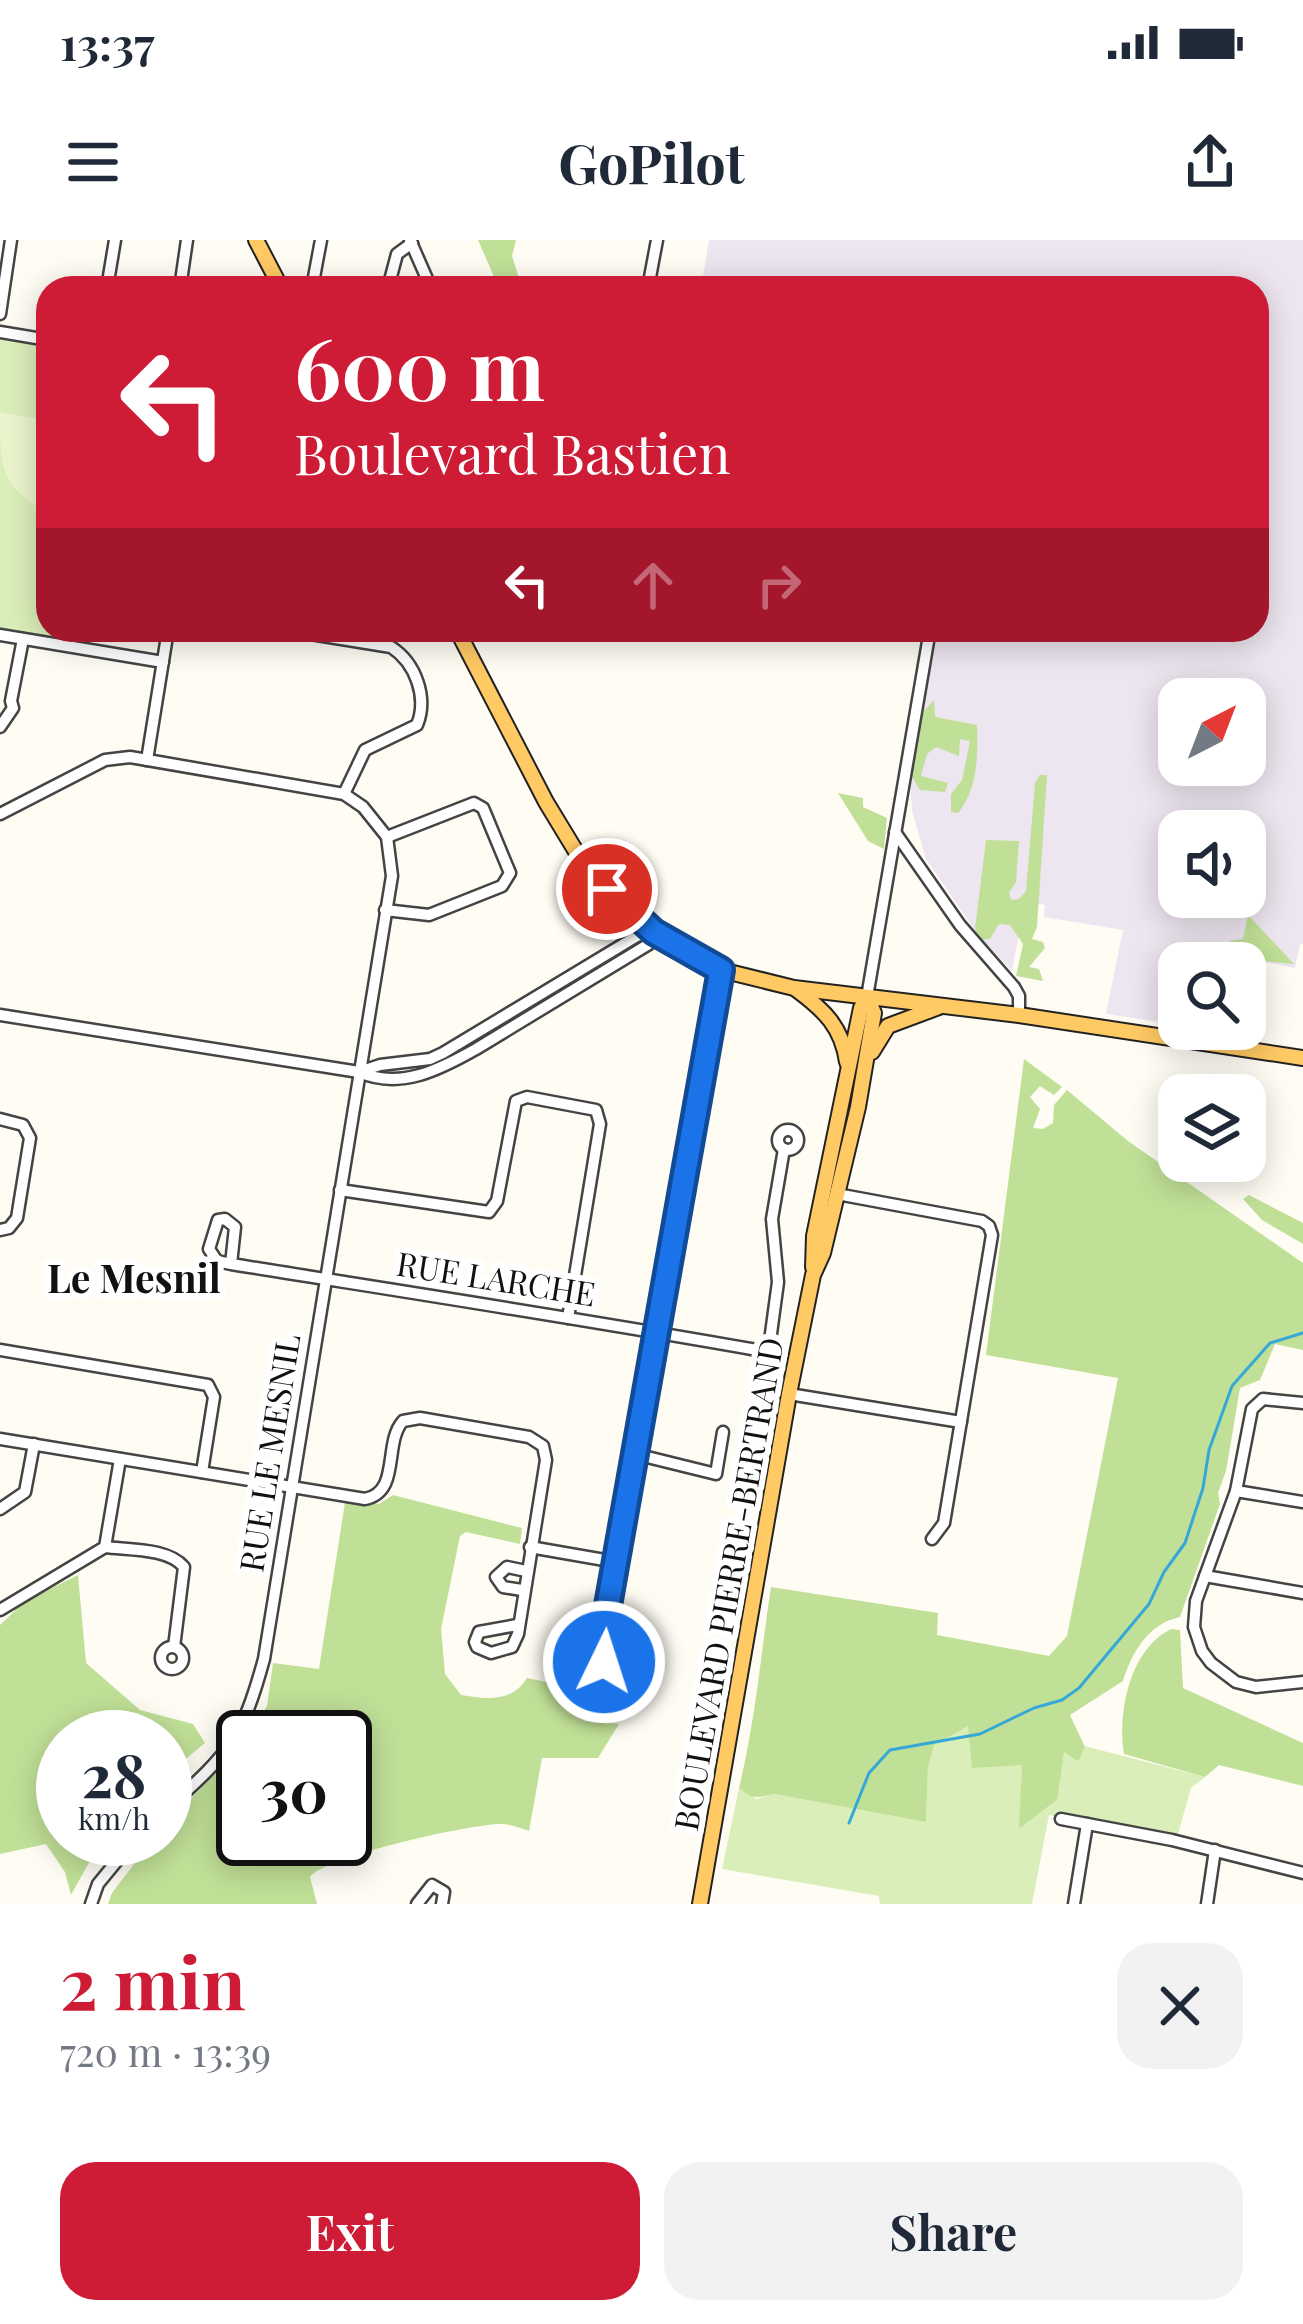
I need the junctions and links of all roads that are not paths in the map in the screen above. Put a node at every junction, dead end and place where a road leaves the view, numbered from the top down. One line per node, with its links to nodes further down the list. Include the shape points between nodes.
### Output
1 (11, 240): 15 (street)
2 (115, 240): 8 (street)
3 (187, 240): 9 (street)
4 (256, 240): 10 (main road)
5 (321, 240): 11 (street)
6 (657, 240): 14 (street)
7 (411, 242): 12 (street); 13 (street)
8 (109, 276)
9 (182, 276)
10 (275, 276)
11 (314, 276)
12 (390, 276)
13 (426, 276)
14 (650, 276)
15 (0, 314)
16 (0, 332): 17 (street)
17 (36, 338)
18 (0, 635): 19 (street)
19 (23, 639): 20 (street); 27 (street)
20 (36, 641)
21 (41, 642): 26 (street)
22 (166, 642): 26 (street)
23 (360, 642): 30 (street, via 405,658 423,710 417,725 365,750)
24 (464, 642): 35 (main road, via 567,839)
25 (928, 642): 32 (street, BOULEVARD PIERRE-BERTRAND)
26 (163, 662): 29 (street)
27 (5, 701): 28 (street, via 9,718)
28 (0, 727)
29 (147, 760): 30 (street); 31 (street, via 105,760)
30 (344, 794): 33 (street)
31 (0, 814)
32 (895, 832): 38 (street, BOULEVARD PIERRE-BERTRAND); 41 (street, via 1014,987)
33 (387, 837): 34 (street, RUE LE MESNIL, via 392,875); 34 (street, via 474,803 510,873 502,886 429,916)
34 (385, 910): 44 (street, RUE LE MESNIL)
35 (654, 932): 36 (main road); 44 (street, via 443,1053)
36 (721, 970): 37 (main road); 55 (street)
37 (794, 988): 38 (main road); 45 (main road, via 838,1030)
38 (867, 997): 39 (main road); 43 (main road, BOULEVARD PIERRE-BERTRAND, via 874,1013); 45 (main road, BOULEVARD PIERRE-BERTRAND)
39 (943, 1006): 41 (main road); 43 (main road, via 888,1026)
40 (0, 1015): 44 (street)
41 (1018, 1015): 42 (main road)
42 (1303, 1058)
43 (864, 1068): 49 (main road, BOULEVARD PIERRE-BERTRAND)
44 (359, 1072): 48 (street, RUE LE MESNIL)
45 (848, 1073): 52 (main road, BOULEVARD PIERRE-BERTRAND, via 814,1236)
46 (0, 1119): 50 (street, via 23,1125 30,1138 16,1218)
47 (784, 1149): 55 (street, RUE LARCHE, via 772,1219 778,1282 770,1341 757,1350)
48 (340, 1190): 53 (street, RUE LE MESNIL); 54 (street, via 489,1212 516,1101 596,1110)
49 (837, 1194): 52 (main road, BOULEVARD PIERRE-BERTRAND); 59 (street, via 989,1226)
50 (0, 1230)
51 (231, 1264): 53 (street, RUE LARCHE)
52 (814, 1275): 57 (main road, BOULEVARD PIERRE-BERTRAND)
53 (326, 1279): 54 (street, RUE LARCHE); 66 (street, RUE LE MESNIL)
54 (568, 1318): 55 (street, RUE LARCHE)
55 (655, 1332): 63 (street)
56 (0, 1349): 65 (street, via 208,1385 214,1397)
57 (789, 1394): 59 (street); 92 (main road, BOULEVARD PIERRE-BERTRAND)
58 (1303, 1403): 67 (street, via 1272,1398 1252,1408)
59 (961, 1422): 70 (street, via 944,1523)
60 (723, 1432): 63 (street, via 716,1474)
61 (0, 1439): 62 (street)
62 (34, 1444): 64 (street); 69 (street, via 25,1492)
63 (635, 1454): 73 (street)
64 (120, 1459): 65 (street); 71 (street)
65 (202, 1472): 66 (street)
66 (291, 1486): 72 (street, via 374,1498 386,1486 394,1433 410,1419 529,1437 546,1460); 83 (street, RUE LE MESNIL, via 247,1719)
67 (1236, 1490): 68 (street); 75 (street)
68 (1303, 1502)
69 (0, 1509)
70 (932, 1539)
71 (105, 1547): 78 (street); 80 (street, via 180,1562)
72 (530, 1547): 73 (street); 74 (street)
73 (616, 1562): 81 (street)
74 (526, 1571): 76 (street); 76 (street, via 507,1567 496,1576)
75 (1205, 1576): 77 (street); 82 (street, via 1194,1627 1211,1663 1249,1686)
76 (522, 1591): 79 (street)
77 (1303, 1593)
78 (0, 1610)
79 (517, 1625)
80 (174, 1647)
81 (599, 1656)
82 (1303, 1682)
83 (192, 1785)
84 (1060, 1820): 85 (street)
85 (1087, 1824): 86 (street); 93 (street)
86 (1216, 1850): 88 (street); 94 (street)
87 (113, 1866): 89 (street)
88 (1303, 1873)
89 (92, 1904)
90 (417, 1904): 91 (street, via 435,1885 444,1892)
91 (442, 1904)
92 (700, 1904)
93 (1074, 1904)
94 (1207, 1904)

